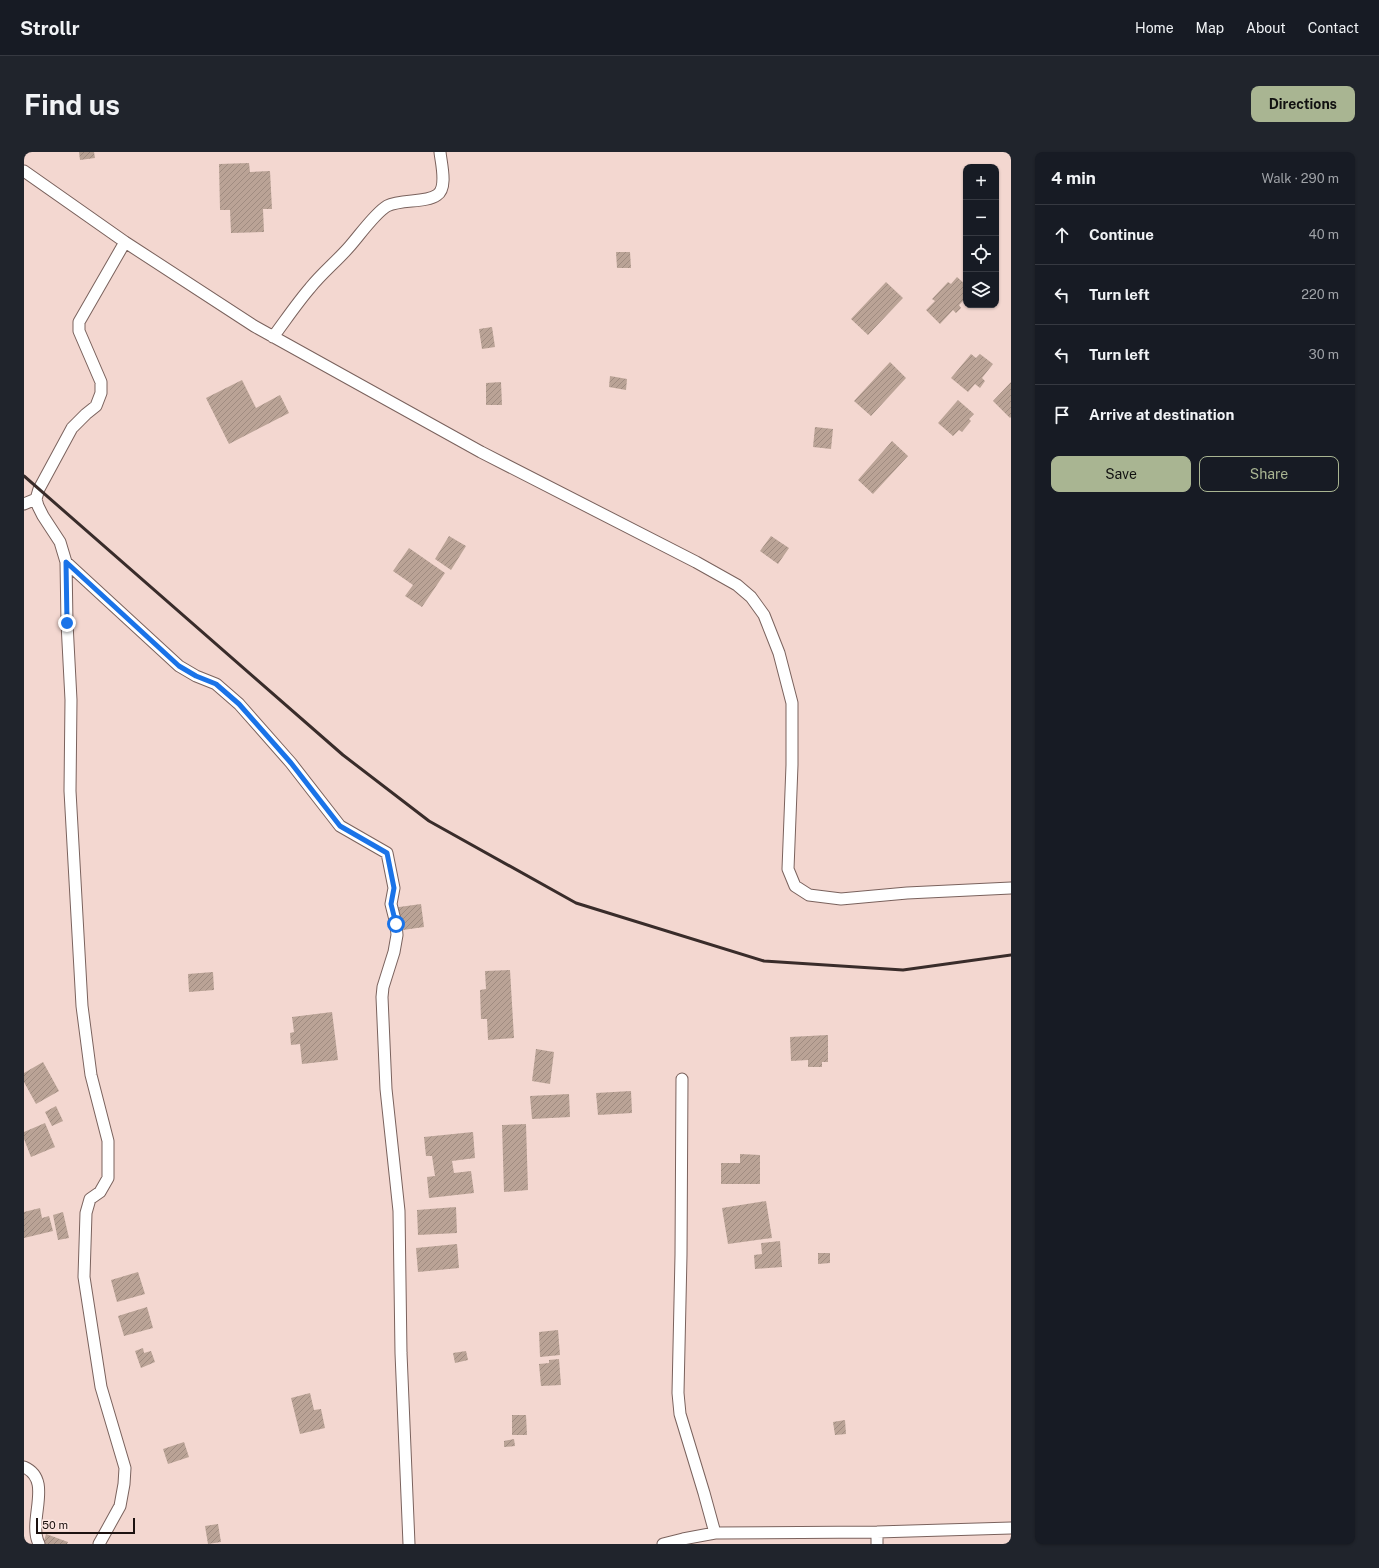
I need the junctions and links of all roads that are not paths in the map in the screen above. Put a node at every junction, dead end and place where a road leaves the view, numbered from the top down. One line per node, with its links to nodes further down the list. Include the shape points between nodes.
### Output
1 (440, 152): 4 (street, via 444,177 442,189 437,196 400,202 387,207 310,288)
2 (24, 171): 3 (street)
3 (125, 242): 4 (street); 5 (street, via 79,322 78,331 100,382 101,393 96,406 72,428)
4 (273, 337): 8 (street, via 481,452 696,562 737,585 751,597 764,615 779,653 792,703 788,869 795,886 809,896 841,899)
5 (36, 499): 6 (street); 7 (street, via 43,516 60,542)
6 (24, 504)
7 (66, 562): 15 (street, via 71,700 70,791 82,1006 91,1075 108,1141 108,1178 100,1192 90,1199 86,1213 84,1277 102,1387 125,1468 120,1506); 16 (street, via 179,666 216,684 239,704 291,763 340,826 387,853 394,888 391,904 397,935 382,997 386,1089 399,1212)
8 (1011, 888)
9 (682, 1079): 13 (street, via 678,1393 680,1414)
10 (24, 1467): 14 (street, via 34,1473 39,1484 35,1527)
11 (1011, 1528): 12 (street)
12 (877, 1532): 13 (street); 18 (street)
13 (714, 1533): 17 (street)
14 (38, 1544)
15 (100, 1544)
16 (409, 1544)
17 (663, 1544)
18 (877, 1544)

